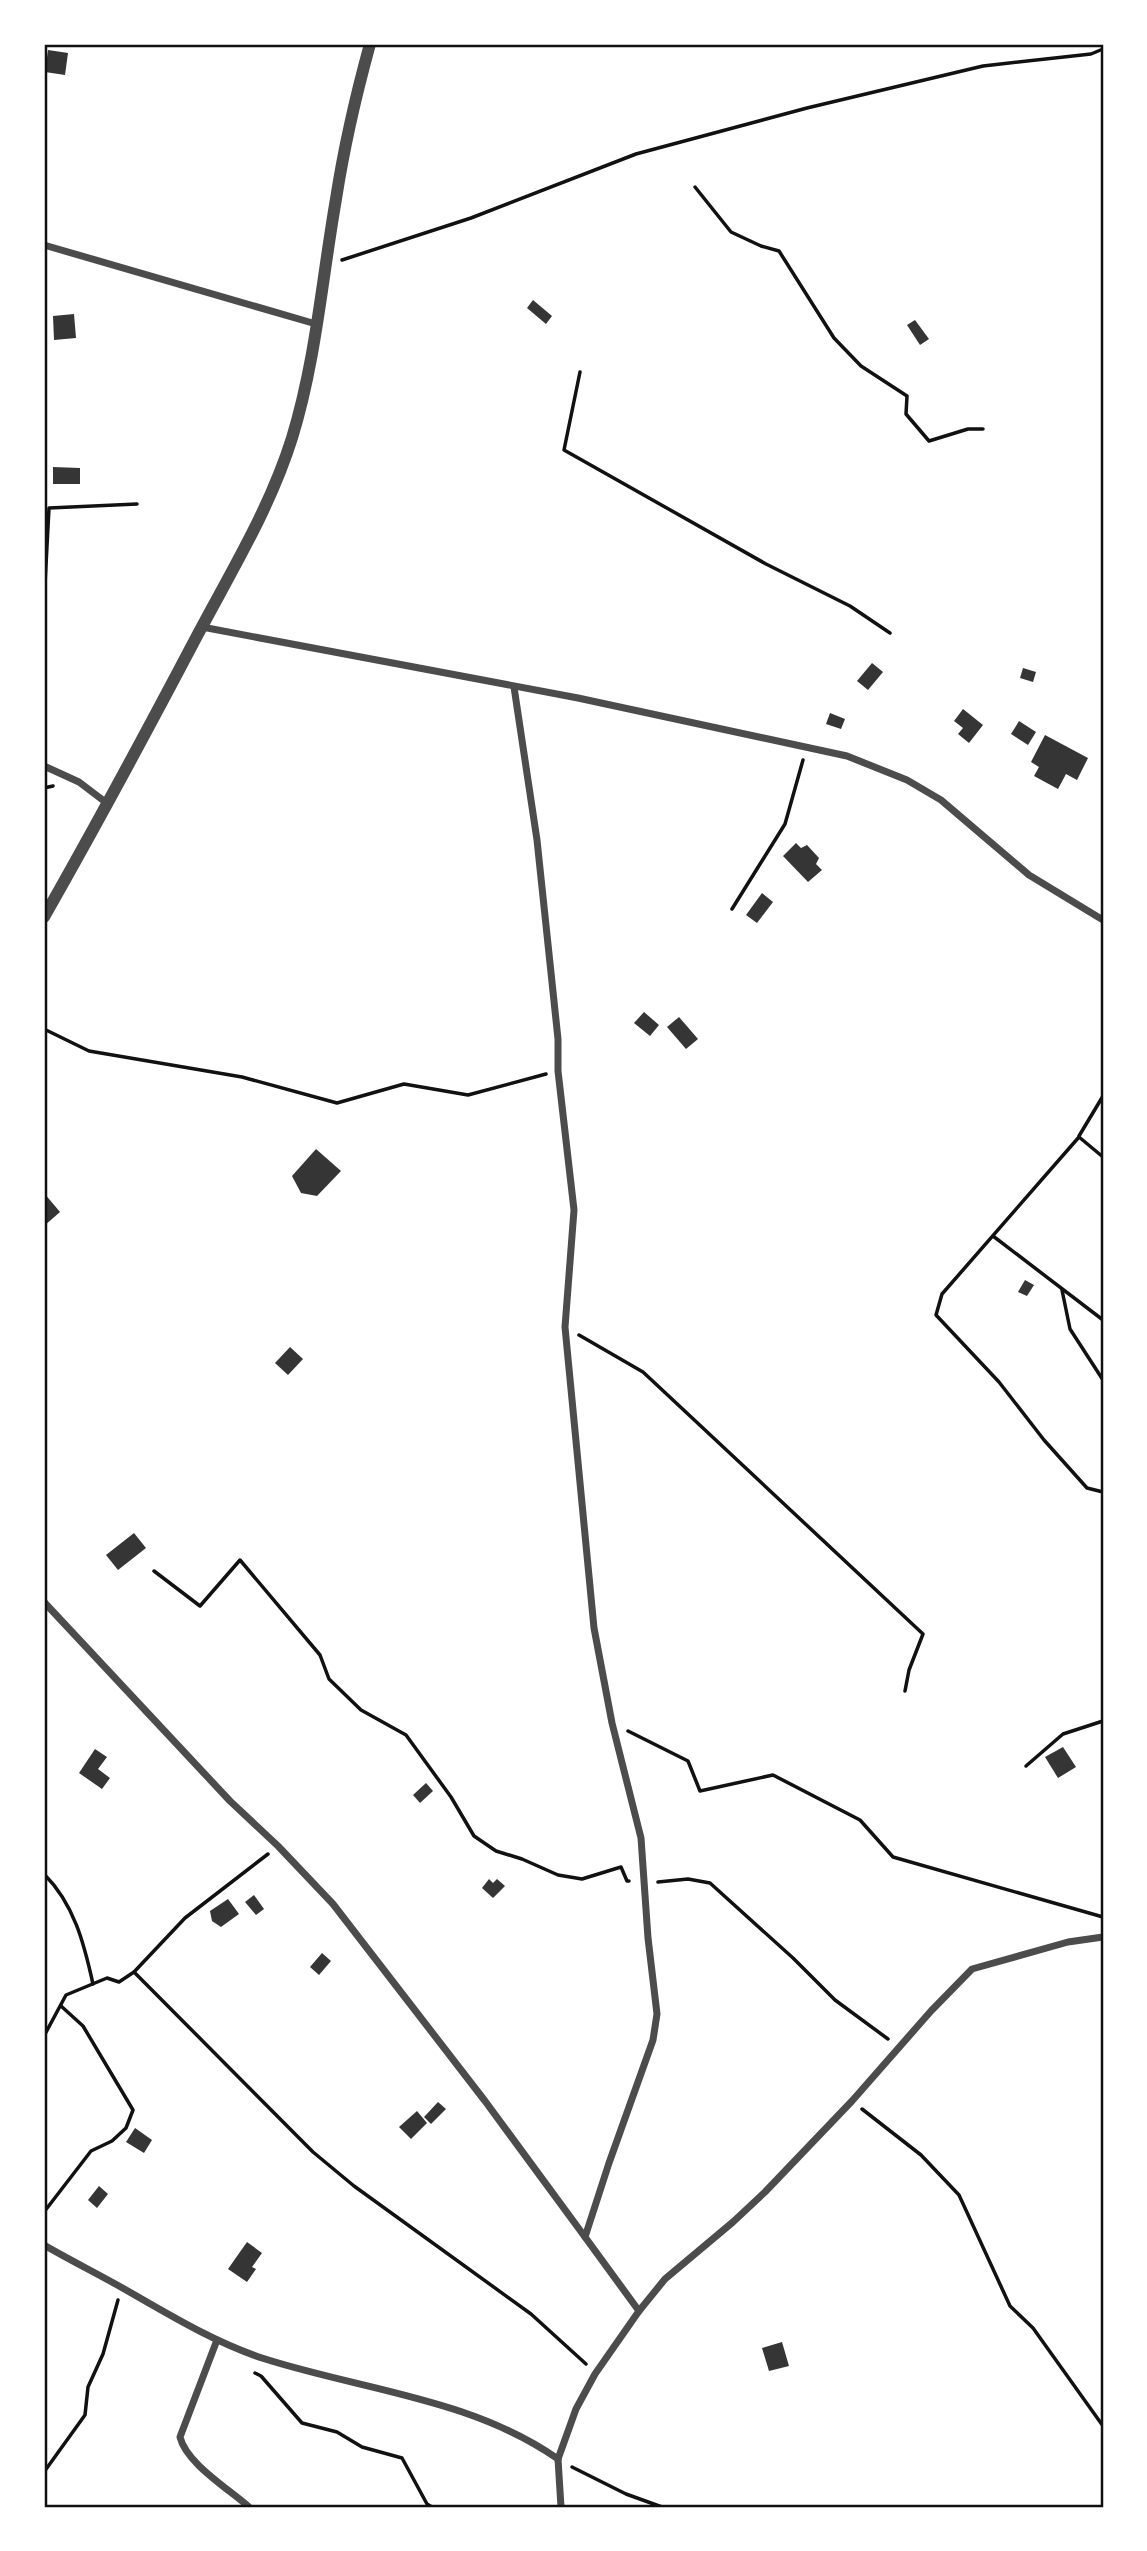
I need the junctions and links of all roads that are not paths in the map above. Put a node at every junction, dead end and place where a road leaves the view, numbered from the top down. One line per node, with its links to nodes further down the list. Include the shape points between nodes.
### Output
1 (370, 44): 3 (street, via 336,199)
2 (44, 245): 3 (street)
3 (316, 324): 4 (street, via 308,376 283,462 241,556)
4 (202, 627): 5 (street); 7 (street)
5 (513, 687): 9 (street, via 869,763 941,800 1029,875); 12 (street, via 537,840 574,1210 565,1327 594,1628 641,1838 657,2014 653,2040)
6 (44, 766): 7 (street, via 79,782)
7 (108, 804): 8 (street)
8 (44, 918)
9 (1103, 920)
10 (44, 1602): 12 (street, via 333,1904)
11 (1103, 1937): 14 (street, via 972,1969 765,2192 665,2279)
12 (586, 2237): 14 (street)
13 (44, 2245): 15 (street)
14 (639, 2311): 16 (street, via 595,2374)
15 (217, 2340): 16 (street, via 307,2371 435,2403 534,2442); 17 (street, via 180,2437 200,2466)
16 (558, 2459): 18 (street)
17 (249, 2507)
18 (561, 2507)

